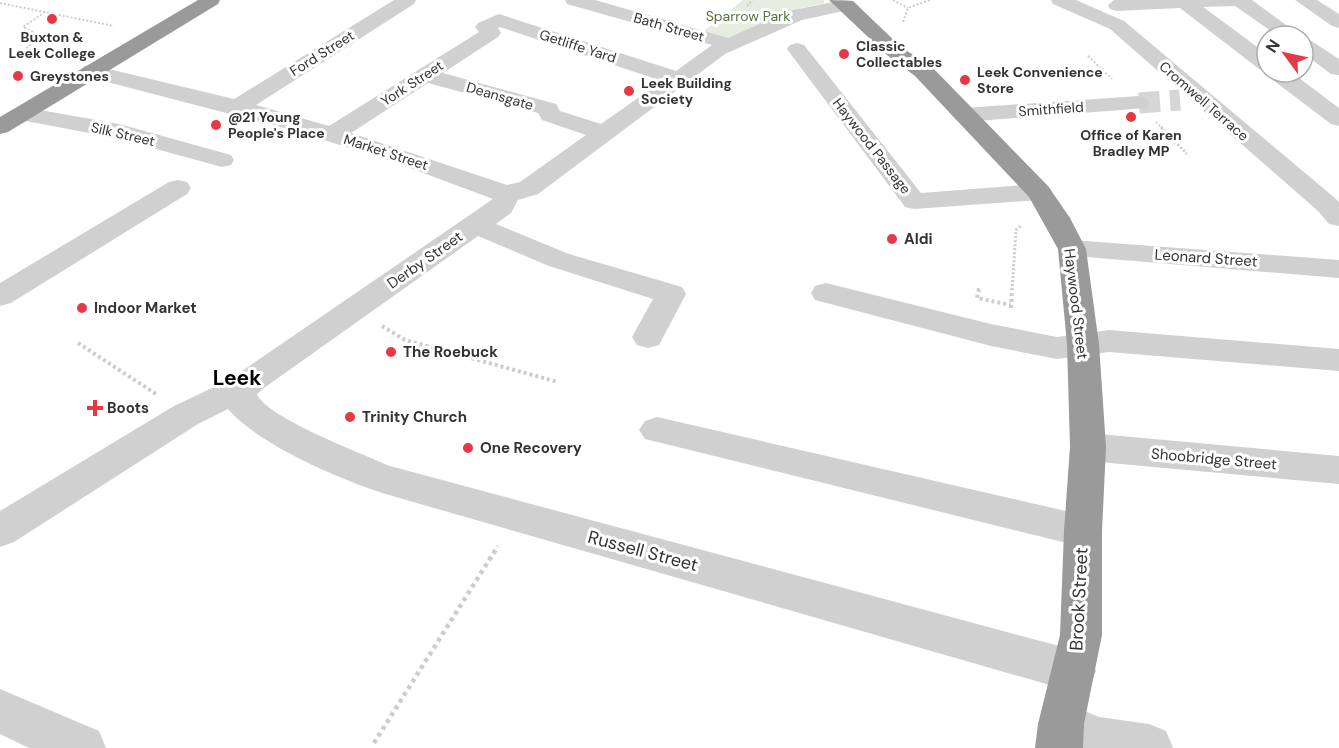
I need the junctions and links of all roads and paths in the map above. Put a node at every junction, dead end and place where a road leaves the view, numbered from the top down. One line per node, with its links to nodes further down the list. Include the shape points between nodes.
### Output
1 (211, 0): 18 (highway)
2 (407, 0): 28 (street, Ford Street)
3 (574, 0): 19 (street, Bath Street)
4 (893, 0): 12 (path)
5 (1060, 0): 39 (street, Cromwell Terrace, via 1118,26 1190,99)
6 (1237, 0): 9 (street); 16 (street)
7 (1304, 0): 14 (street)
8 (856, 1): 15 (street); 30 (highway, Haywood Street, via 894,51 923,71)
9 (1185, 2): 11 (street); 21 (street)
10 (0, 3): 13 (path)
11 (1117, 5)
12 (908, 8)
13 (45, 12): 18 (path); 22 (path, via 23,27 41,36 23,51)
14 (1339, 22)
15 (776, 24): 19 (street); 37 (street, Haywood Passage, via 914,201)
16 (1273, 24)
17 (491, 33): 24 (street, York Street); 25 (street, Getliffe Yard, via 485,27 499,20)
18 (154, 34): 22 (highway)
19 (728, 46): 25 (street)
20 (1315, 52): 23 (street)
21 (1255, 55)
22 (96, 68): 28 (street, Market Street); 29 (highway)
23 (1339, 69)
24 (425, 75): 33 (street, Deansgate, via 548,109 549,115); 34 (street, York Street)
25 (679, 79): 33 (street)
26 (1293, 84): 31 (street)
27 (1139, 103): 30 (street, Smithfield)
28 (238, 107): 34 (street, Market Street)
29 (23, 114): 32 (highway); 35 (street, Silk Street, via 119,131)
30 (964, 115): 37 (highway, Haywood Street)
31 (1339, 118)
32 (0, 127)
33 (604, 133): 38 (street, via 529,188)
34 (333, 134): 38 (street, Market Street)
35 (222, 160)
36 (178, 188): 46 (street)
37 (1038, 192): 42 (highway, Haywood Street)
38 (504, 193): 41 (street, Derby Street, via 502,207)
39 (1339, 218)
40 (1027, 219): 47 (path, via 1016,230)
41 (476, 225): 48 (street, Derby Street); 49 (street, via 559,260 671,294)
42 (1072, 249): 43 (street, Leonard Street); 52 (highway, Haywood Street)
43 (1339, 269)
44 (979, 287): 47 (path, via 977,298)
45 (826, 293): 50 (street)
46 (0, 296)
47 (1011, 304): 50 (path)
48 (352, 310): 54 (path, via 405,340); 55 (street, Derby Street)
49 (648, 337)
50 (1009, 338): 52 (street, via 1057,348)
51 (78, 343): 56 (path)
52 (1083, 344): 53 (street, via 1109,341); 58 (highway, Haywood Street)
53 (1339, 360)
54 (558, 382)
55 (241, 389): 56 (street, Derby Street); 60 (street, Russell Street, via 239,399 245,410 304,444 382,478)
56 (186, 416): 61 (street, Derby Street)
57 (657, 430): 62 (street)
58 (1088, 447): 59 (street, Shoobridge Street); 62 (highway, Brook Street)
59 (1339, 470)
60 (517, 516): 63 (street, Russell Street); 66 (path)
61 (0, 531)
62 (1083, 531): 63 (highway, Brook Street, via 1081,635)
63 (1074, 671): 65 (highway, Brook Street)
64 (0, 711): 67 (street)
65 (1060, 736): 68 (street)
66 (374, 743)
67 (82, 748)
68 (1149, 748)

